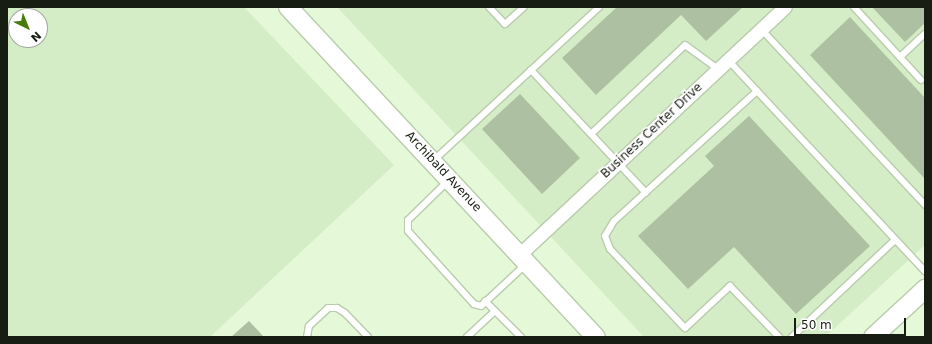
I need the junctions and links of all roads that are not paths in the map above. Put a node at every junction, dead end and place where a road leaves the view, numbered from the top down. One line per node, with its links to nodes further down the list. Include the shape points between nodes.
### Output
1 (288, 7): 15 (main road, Archibald Avenue)
2 (489, 7): 3 (lane, via 505,24)
3 (524, 7)
4 (599, 7): 11 (lane)
5 (783, 7): 7 (street, Business Center Drive)
6 (854, 7): 9 (lane)
7 (761, 29): 10 (street, Business Center Drive); 19 (lane)
8 (925, 34): 9 (lane)
9 (900, 57): 12 (lane)
10 (723, 64): 13 (lane); 14 (lane, via 685,45); 16 (street, Business Center Drive)
11 (531, 70): 14 (lane); 15 (lane)
12 (922, 80)
13 (757, 91): 18 (lane); 20 (lane)
14 (591, 134): 16 (lane)
15 (433, 161): 17 (main road, Archibald Avenue)
16 (618, 163): 18 (lane); 21 (street, Business Center Drive)
17 (450, 179): 21 (main road, Archibald Avenue); 24 (lane, via 408,220 408,232 474,304 481,306)
18 (646, 193): 31 (lane, via 614,221 605,236 610,249 685,328 730,286)
19 (925, 205)
20 (896, 240): 22 (lane); 32 (lane)
21 (524, 258): 24 (lane); 26 (main road, Archibald Avenue)
22 (925, 271)
23 (925, 290): 33 (main road)
24 (486, 301): 25 (lane)
25 (495, 311): 29 (lane); 30 (lane)
26 (589, 335)
27 (306, 337): 28 (lane, via 309,326 328,308 337,308)
28 (368, 337)
29 (467, 337)
30 (521, 337)
31 (779, 337)
32 (792, 337)
33 (873, 337)

